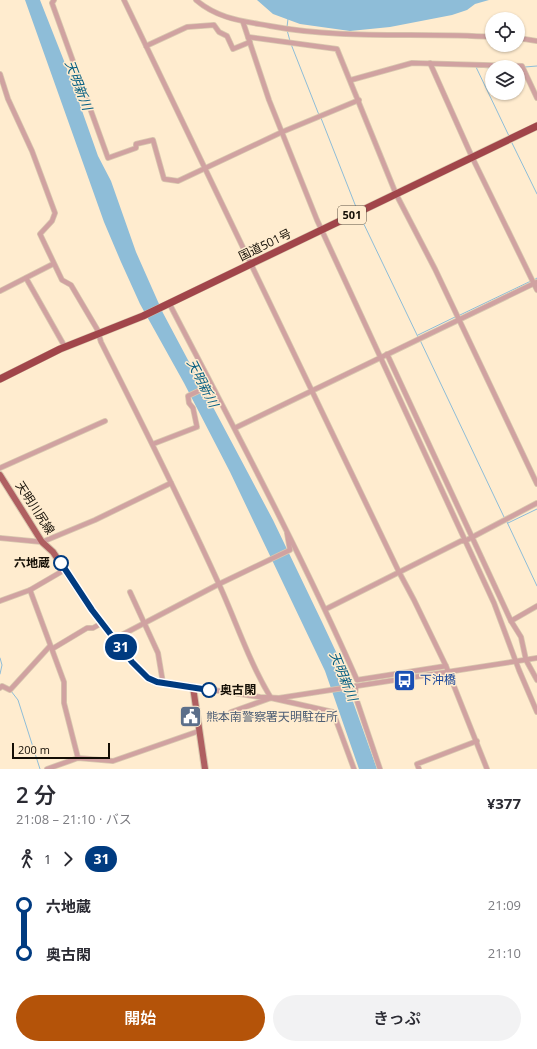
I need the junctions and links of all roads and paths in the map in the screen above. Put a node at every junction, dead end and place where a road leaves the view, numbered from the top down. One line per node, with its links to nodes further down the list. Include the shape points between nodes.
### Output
1 (54, 0): 18 (street, via 52,3 108,158 136,148 136,144 153,140 164,179 178,181)
2 (124, 0): 9 (street)
3 (196, 0): 4 (street, via 217,14)
4 (243, 22): 5 (street, via 290,31 334,35); 6 (street)
5 (485, 37)
6 (249, 39): 9 (street, via 233,49 227,36 219,32 214,25 187,27); 12 (street, via 337,49); 16 (street)
7 (525, 39): 8 (street)
8 (537, 41)
9 (146, 46): 18 (street)
10 (430, 63): 12 (street, via 412,62); 13 (street, via 522,66); 17 (street)
11 (0, 74): 21 (street, via 55,213 52,221 40,234)
12 (351, 80): 14 (street)
13 (537, 98)
14 (359, 100): 16 (street); 19 (street)
15 (537, 126): 17 (highway, 国道501号 / 501)
16 (282, 132): 18 (street); 20 (street)
17 (472, 157): 19 (highway, 国道501号 / 501); 24 (street)
18 (205, 168): 22 (street)
19 (396, 194): 20 (highway, 国道501号 / 501); 28 (street)
20 (321, 230): 22 (highway, 国道501号 / 501); 32 (street)
21 (53, 264): 23 (street); 29 (street, via 62,280 71,285)
22 (251, 264): 27 (highway, 国道501号 / 501); 34 (street)
23 (26, 278): 26 (street); 30 (street)
24 (536, 283): 25 (street); 28 (street)
25 (537, 290)
26 (0, 291)
27 (168, 304): 29 (highway, 国道501号 / 501); 35 (street)
28 (458, 320): 31 (street); 42 (street)
29 (99, 334): 30 (highway, 国道501号 / 501); 38 (street)
30 (65, 347): 33 (highway, 国道501号 / 501)
31 (387, 354): 32 (street); 45 (street)
32 (380, 359): 34 (street); 47 (street)
33 (0, 379)
34 (313, 391): 37 (street); 50 (street)
35 (220, 402): 37 (street); 38 (street, via 215,400 207,387 188,396 197,427)
36 (105, 421): 39 (street)
37 (235, 428): 44 (street)
38 (153, 444): 41 (street)
39 (0, 468)
40 (0, 475): 48 (main road, 天明川尻線)
41 (171, 483): 48 (street, via 95,520); 51 (street)
42 (537, 484)
43 (537, 504): 45 (street)
44 (286, 528): 51 (street, via 290,550); 56 (street)
45 (472, 536): 47 (street); 57 (street)
46 (0, 538): 48 (street)
47 (465, 541): 50 (street); 64 (street, via 494,603)
48 (42, 542): 49 (main road, 天明川尻線, via 54,552)
49 (66, 569): 52 (street); 58 (main road, 天明川尻線)
50 (399, 572): 56 (street); 65 (street)
51 (219, 584): 59 (street); 72 (street, via 249,655)
52 (30, 590): 54 (street); 61 (street)
53 (130, 592): 59 (street)
54 (0, 600)
55 (537, 606): 57 (street)
56 (326, 610): 65 (street, via 357,680)
57 (510, 621): 63 (street, via 521,637)
58 (102, 623): 60 (main road, 天明川尻線); 61 (street)
59 (144, 623): 60 (street); 68 (street, via 158,653)
60 (114, 639): 68 (main road, 天明川尻線, via 148,678)
61 (51, 647): 71 (street, via 10,690 2,686); 77 (street, via 64,682 64,703)
62 (537, 658): 63 (street)
63 (526, 660): 64 (street); 67 (street)
64 (515, 661): 66 (street); 74 (street)
65 (446, 666): 66 (street)
66 (447, 672): 69 (street); 76 (street)
67 (537, 680)
68 (163, 683): 70 (main road, 天明川尻線)
69 (354, 686): 72 (street); 81 (street)
70 (193, 687): 72 (street); 75 (main road)
71 (0, 688)
72 (271, 698): 73 (street); 80 (street, via 333,712)
73 (231, 712)
74 (537, 712)
75 (199, 731): 77 (street, via 113,761); 79 (main road)
76 (477, 742): 82 (street, via 417,764); 83 (street)
77 (78, 758): 78 (street)
78 (48, 769)
79 (205, 769)
80 (354, 769)
81 (380, 769)
82 (419, 769)
83 (487, 769)

